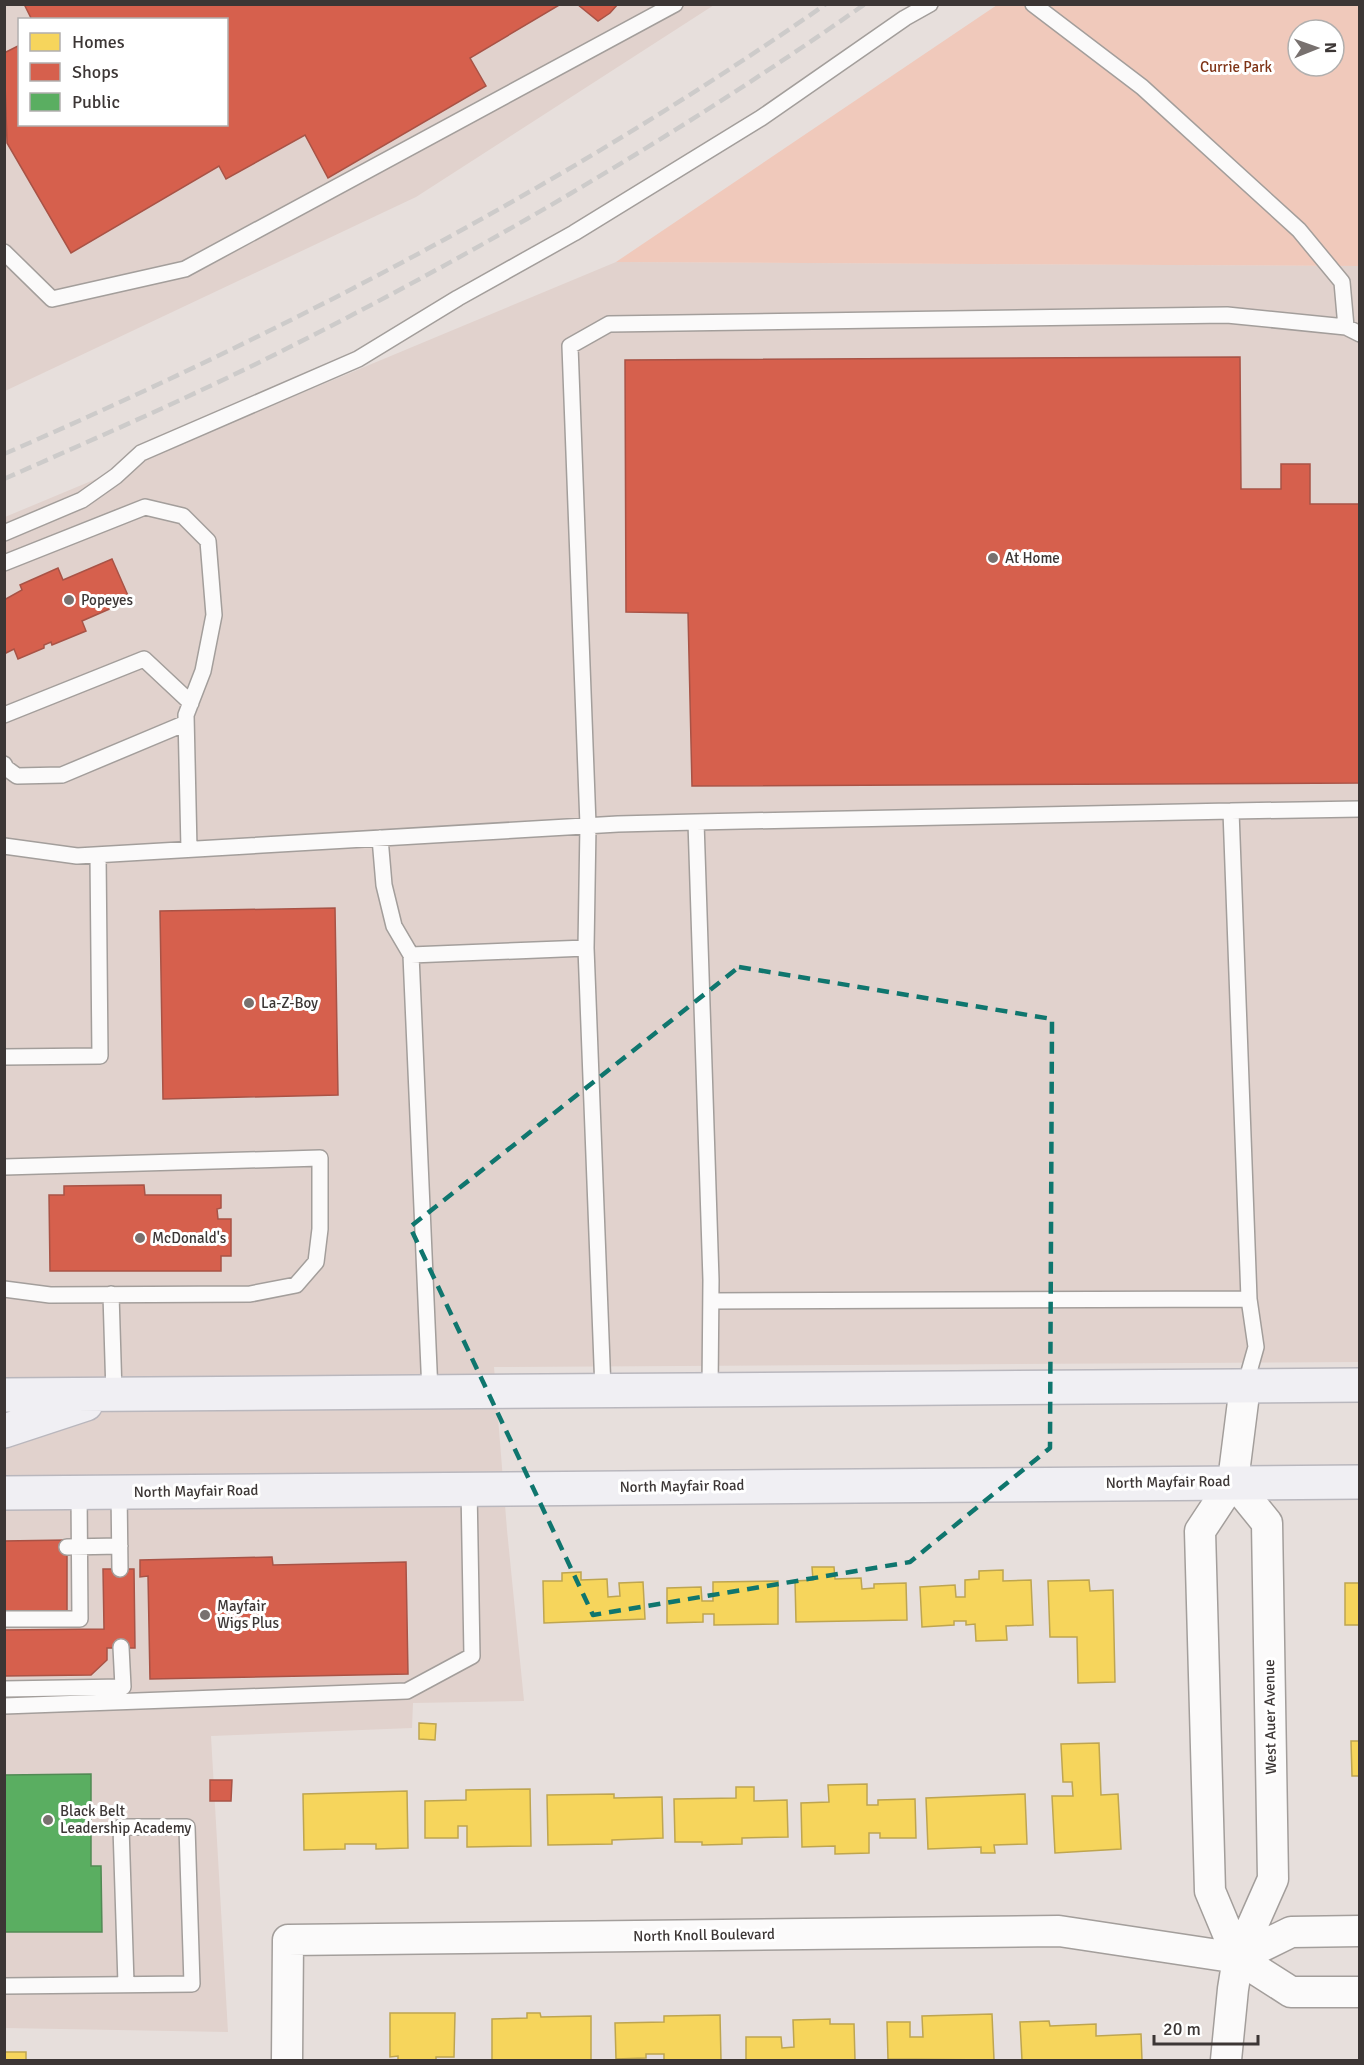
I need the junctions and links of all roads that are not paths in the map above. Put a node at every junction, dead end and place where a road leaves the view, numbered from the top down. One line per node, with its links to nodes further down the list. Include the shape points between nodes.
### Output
1 (675, 4): 4 (lane, via 185,269 52,299)
2 (930, 4): 6 (lane, via 761,118 358,359 141,453 82,500)
3 (1033, 4): 5 (lane, via 1142,87 1299,230 1342,282)
4 (4, 252)
5 (1353, 331): 15 (lane, via 1227,315 609,324 570,346)
6 (4, 533)
7 (4, 563): 8 (lane, via 145,507 183,516 208,541 214,615 203,671)
8 (191, 703): 9 (lane, via 144,659); 10 (lane)
9 (4, 715)
10 (186, 723): 11 (lane, via 62,775 17,776); 18 (lane)
11 (4, 764)
12 (1359, 809): 13 (lane)
13 (1232, 811): 14 (lane); 26 (lane)
14 (696, 822): 15 (lane); 27 (lane)
15 (588, 825): 16 (lane); 20 (lane)
16 (380, 838): 18 (lane); 21 (lane, via 384,885 394,926)
17 (4, 846): 19 (lane, via 76,856)
18 (189, 849): 19 (lane)
19 (98, 855): 22 (lane, via 100,1056)
20 (586, 948): 21 (lane); 30 (lane)
21 (411, 955): 32 (lane)
22 (4, 1057)
23 (4, 1167): 25 (lane, via 320,1158 316,1262 296,1285 250,1294)
24 (4, 1289): 25 (lane, via 50,1295)
25 (111, 1294): 33 (lane)
26 (1249, 1299): 27 (lane); 29 (lane, via 1256,1347)
27 (711, 1301): 31 (lane)
28 (1359, 1385): 29 (main road)
29 (1245, 1386): 31 (main road); 36 (street)
30 (603, 1390): 31 (main road); 32 (main road)
31 (710, 1390)
32 (430, 1392): 33 (main road)
33 (114, 1394): 34 (main road); 35 (main road)
34 (4, 1395)
35 (4, 1431)
36 (1233, 1481): 37 (main road, North Mayfair Road); 38 (main road, North Mayfair Road); 50 (street, via 1200,1531 1210,1891); 50 (street, West Auer Avenue, via 1267,1523 1273,1879)
37 (1359, 1482)
38 (469, 1488): 39 (main road, North Mayfair Road); 48 (lane, via 471,1656 406,1691)
39 (119, 1491): 41 (main road, North Mayfair Road); 42 (lane)
40 (4, 1492): 41 (main road, North Mayfair Road)
41 (79, 1492): 43 (lane)
42 (120, 1546): 43 (lane); 44 (lane)
43 (73, 1547): 45 (lane, via 80,1618)
44 (120, 1569)
45 (4, 1619)
46 (122, 1647): 47 (lane, via 123,1687)
47 (4, 1689)
48 (4, 1706)
49 (1359, 1931): 50 (street, via 1291,1932)
50 (1238, 1958): 53 (street, North Knoll Boulevard, via 1291,1992); 54 (street, North Knoll Boulevard, via 1059,1931 288,1940); 55 (street, West Auer Avenue)
51 (126, 1984): 51 (lane, via 192,1984 187,1827 121,1827); 52 (lane)
52 (4, 1986)
53 (1359, 1992)
54 (287, 2061)
55 (1226, 2061)

